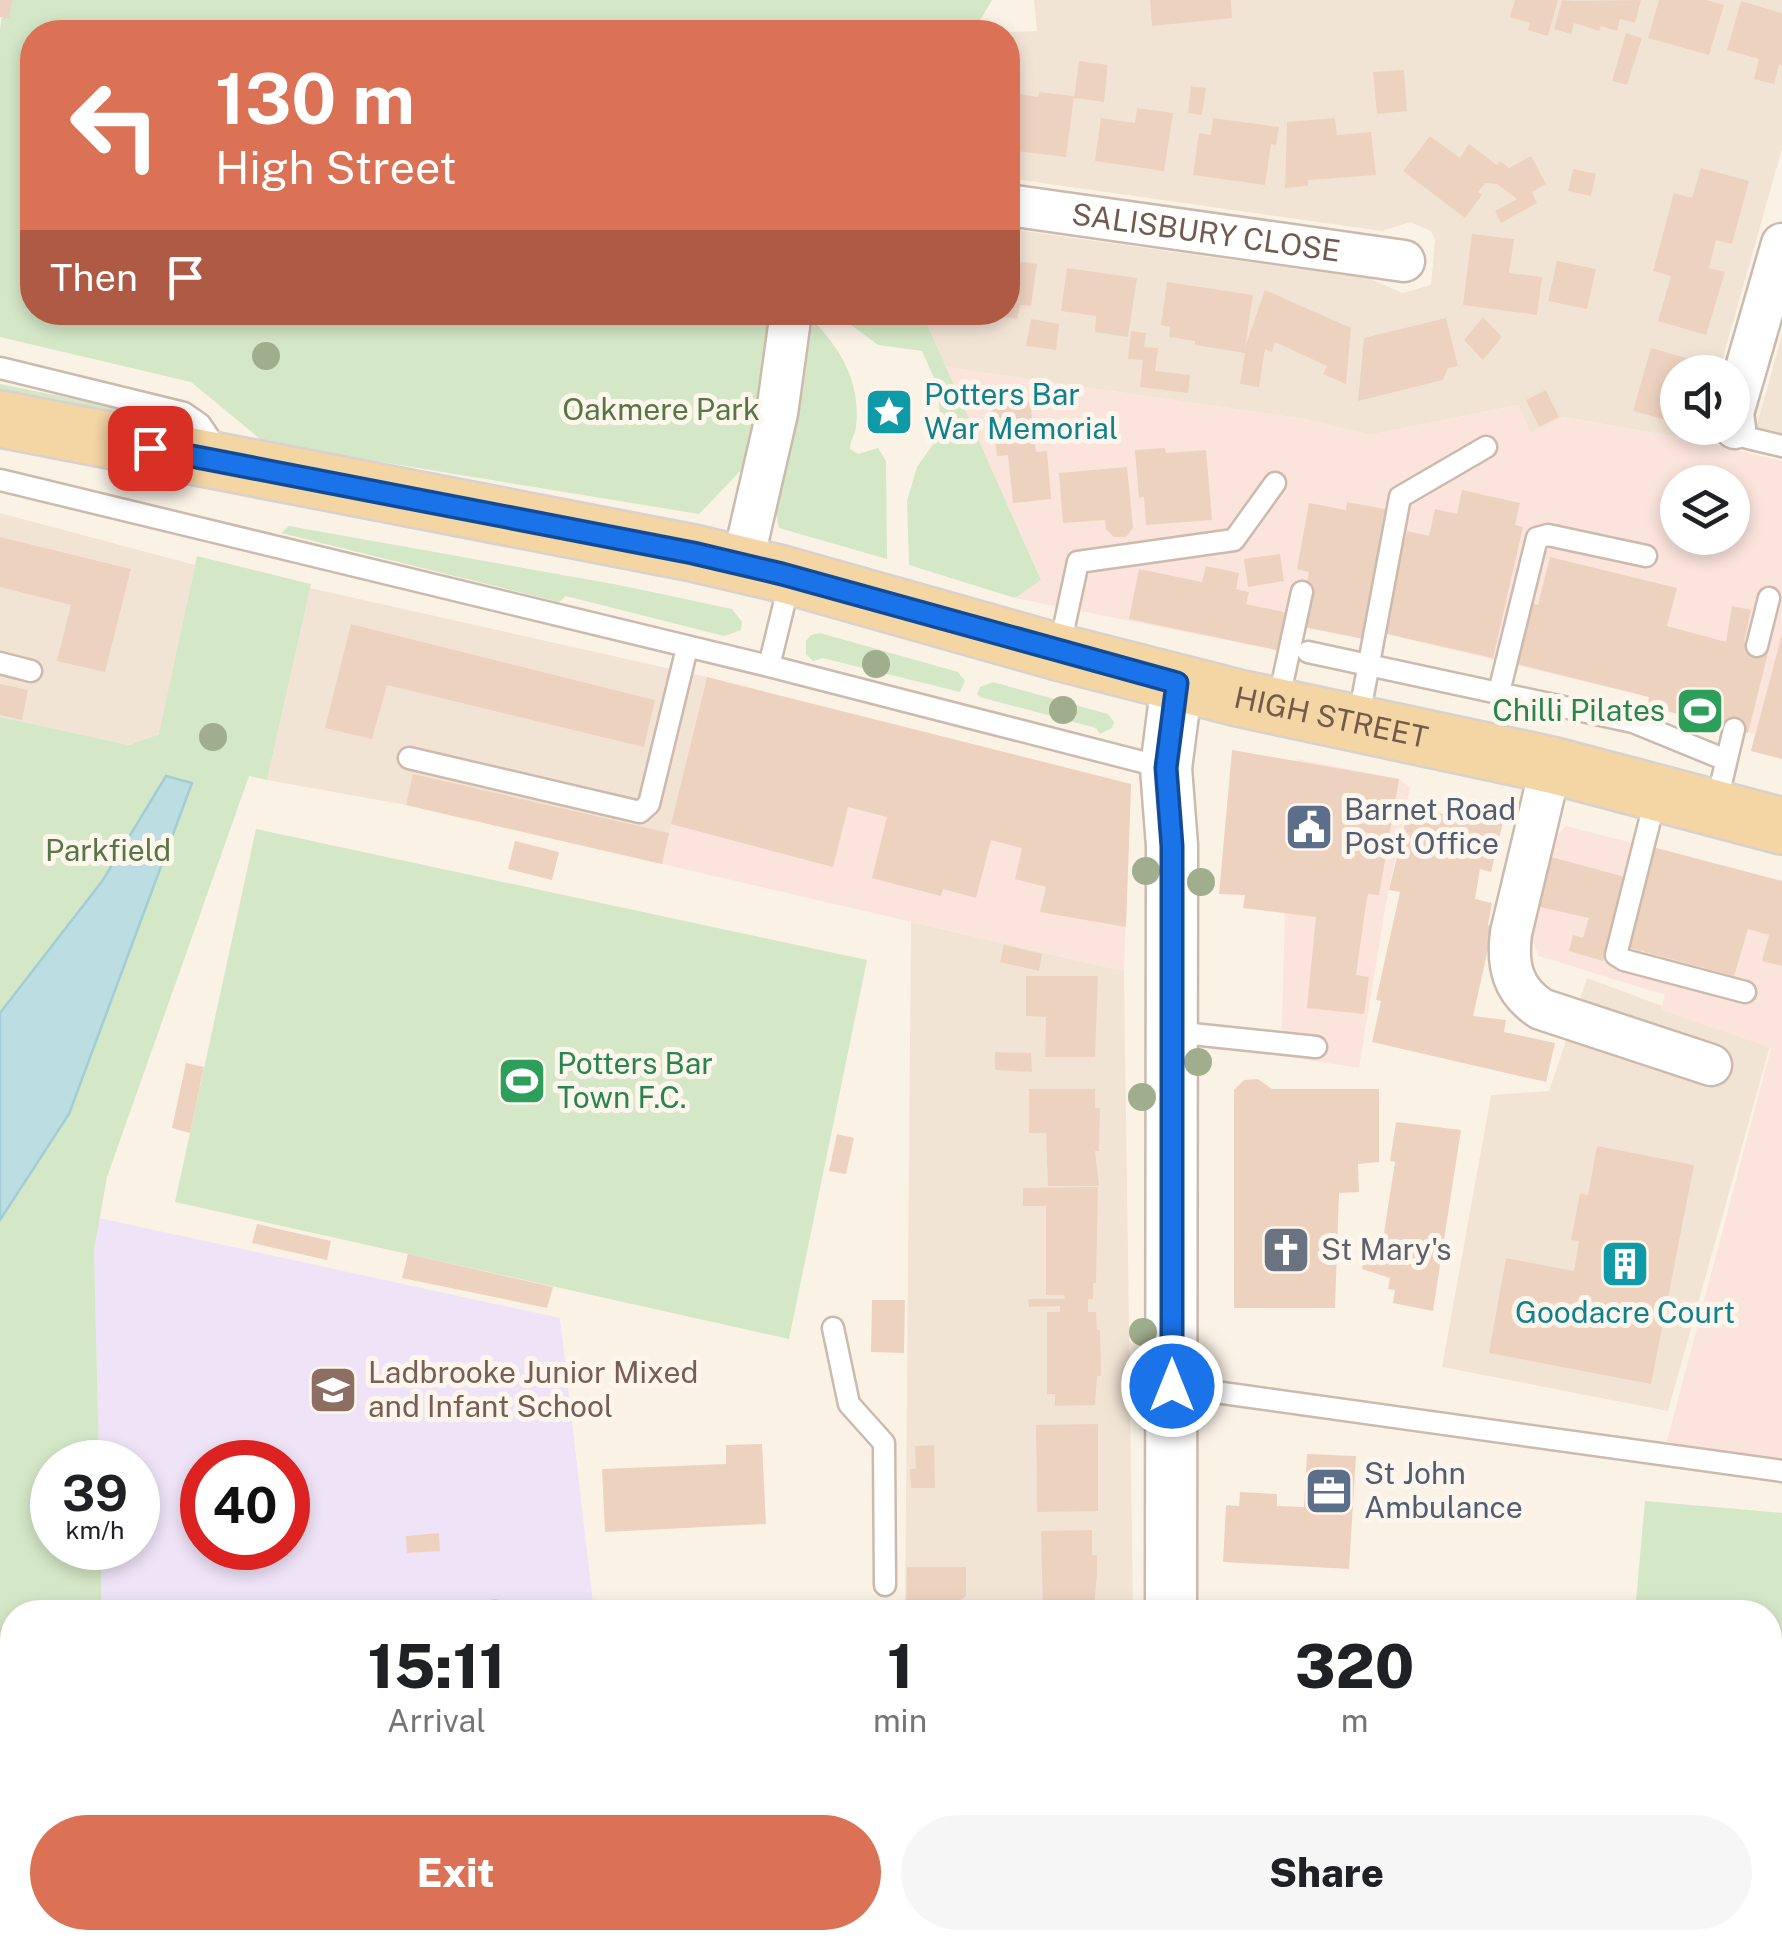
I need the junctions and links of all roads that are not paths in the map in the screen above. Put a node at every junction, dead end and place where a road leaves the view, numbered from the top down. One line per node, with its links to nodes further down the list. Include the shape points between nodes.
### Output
1 (1020, 207): 3 (street, SALISBURY CLOSE)
2 (1782, 244): 5 (street)
3 (1404, 261)
4 (789, 325): 13 (street)
5 (1750, 357)
6 (0, 409): 13 (main road, HIGH STREET, via 224,462)
7 (1750, 438): 8 (lane)
8 (1782, 446)
9 (1486, 447): 21 (lane, via 1400,497)
10 (0, 480): 17 (lane)
11 (1275, 483): 18 (lane, via 1234,540 1078,562)
12 (1646, 556): 25 (lane, via 1548,534 1537,538)
13 (767, 570): 18 (main road, HIGH STREET); 22 (lane)
14 (1302, 592): 26 (lane)
15 (1769, 598): 16 (lane)
16 (1757, 646)
17 (688, 648): 22 (lane); 29 (lane, via 649,804 640,812)
18 (1058, 652): 24 (main road, HIGH STREET)
19 (1308, 652): 21 (lane)
20 (0, 663): 23 (lane)
21 (1369, 664): 25 (lane); 27 (lane)
22 (769, 666): 31 (lane)
23 (32, 670)
24 (1177, 683): 26 (main road, HIGH STREET); 31 (street)
25 (1499, 692): 32 (lane, via 1633,722)
26 (1277, 707): 27 (main road, HIGH STREET)
27 (1358, 724): 30 (main road, HIGH STREET)
28 (1734, 729): 32 (lane)
29 (409, 758)
30 (1551, 765): 33 (main road, HIGH STREET); 38 (street, via 1511,934 1512,977 1541,1009)
31 (1166, 768): 36 (street)
32 (1720, 784): 33 (main road, HIGH STREET); 34 (main road, HIGH STREET)
33 (1657, 794): 35 (lane, via 1616,955)
34 (1782, 826)
35 (1745, 992)
36 (1171, 1032): 37 (lane); 40 (street)
37 (1316, 1047)
38 (1711, 1065)
39 (833, 1328): 42 (lane, via 849,1404 884,1443)
40 (1172, 1386): 41 (lane); 43 (street)
41 (1782, 1472)
42 (885, 1585)
43 (1171, 1600)

